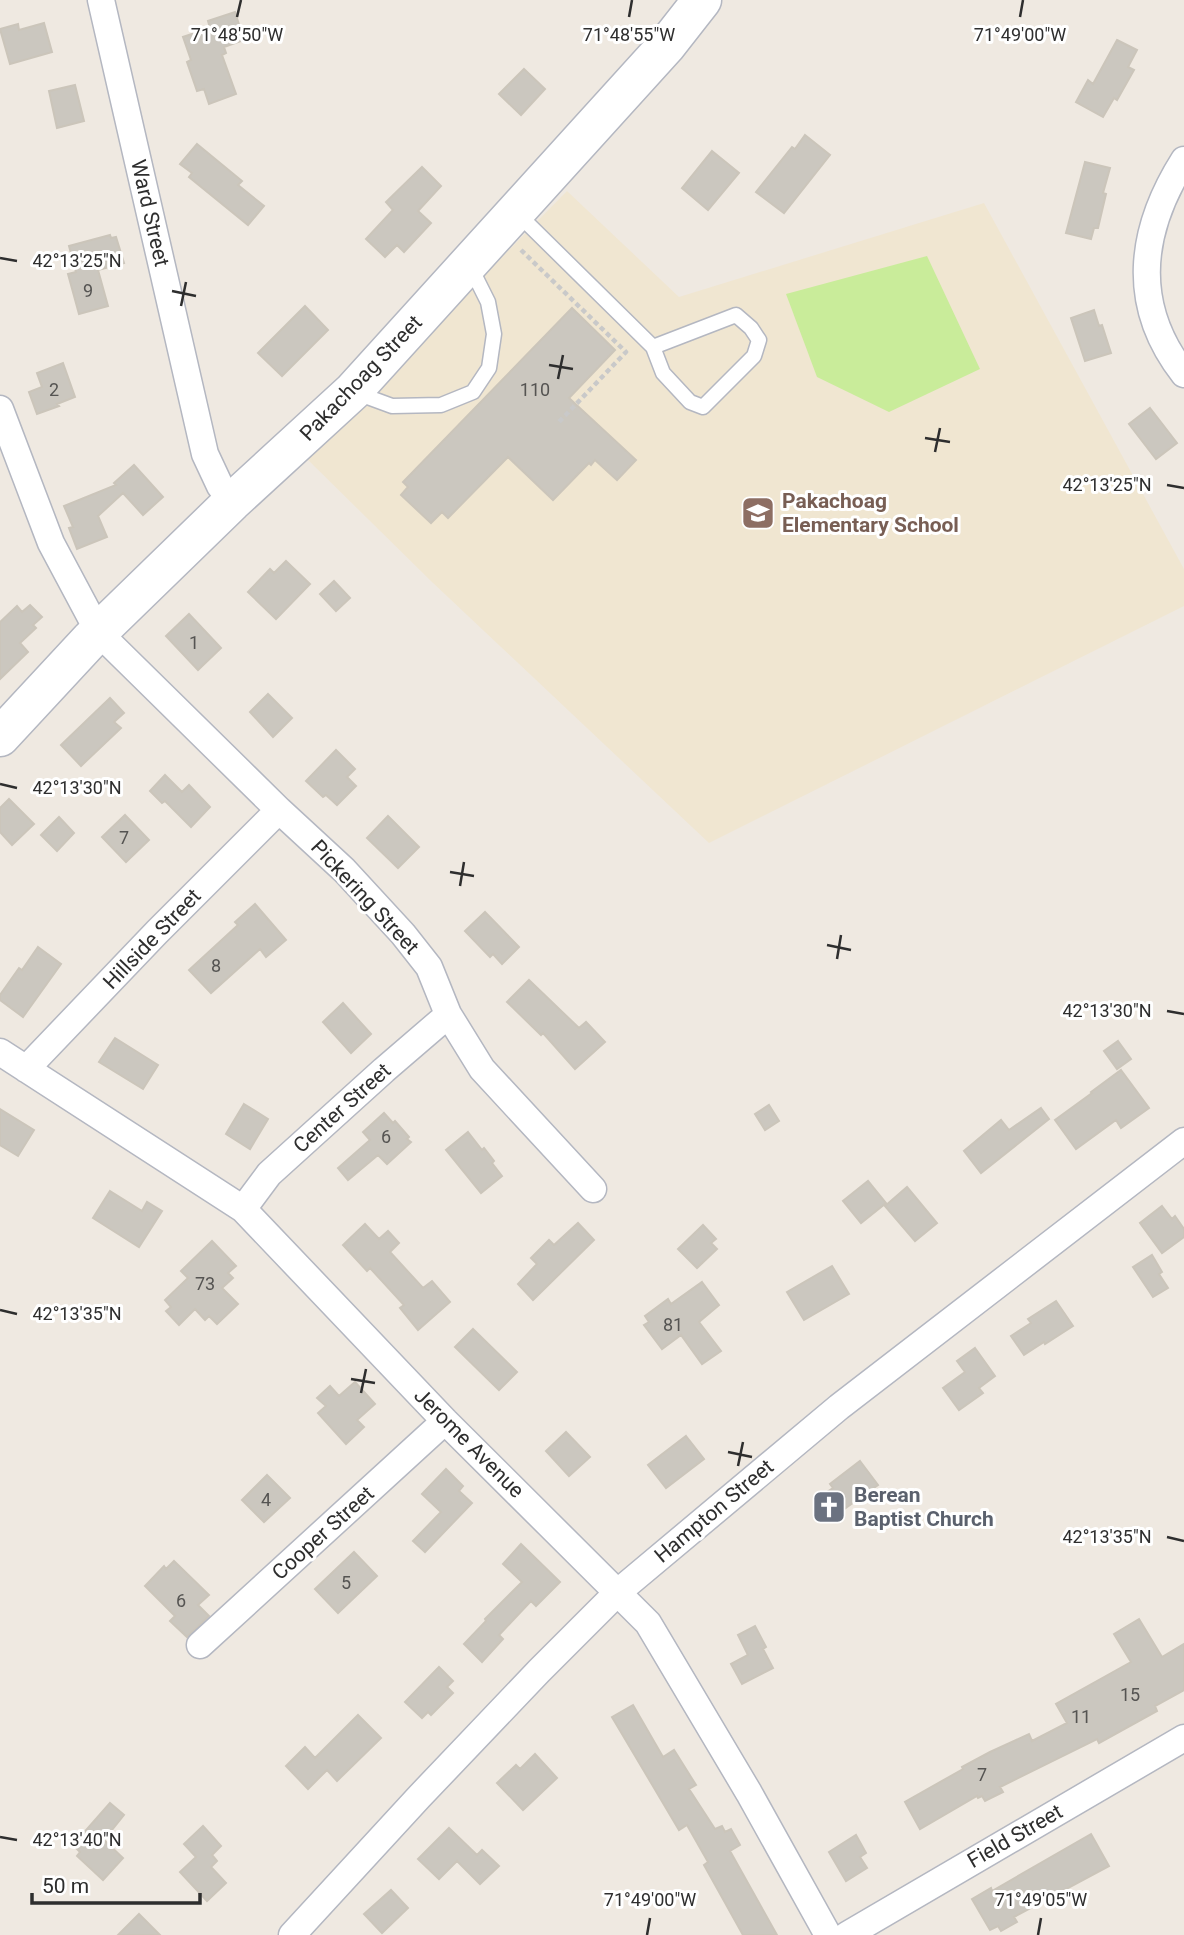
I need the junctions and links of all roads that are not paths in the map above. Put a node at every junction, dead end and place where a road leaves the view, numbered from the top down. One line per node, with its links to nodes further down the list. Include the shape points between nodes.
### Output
1 (101, 0): 10 (street, Ward Street, via 205,454)
2 (702, 0): 4 (street, Pakachoag Street)
3 (1184, 160): 7 (street, via 1161,201 1149,242 1146,276 1163,342)
4 (515, 227): 5 (street, Pakachoag Street); 6 (lane)
5 (468, 264): 8 (street, Pakachoag Street); 8 (lane, via 488,302 494,334 489,368 473,392 441,405 392,406)
6 (653, 347): 6 (lane, via 663,373 690,402 703,407 754,356 759,340 736,314)
7 (1184, 374)
8 (353, 391): 10 (street, Pakachoag Street)
9 (0, 409): 11 (street, Pickering Street, via 51,543)
10 (232, 502): 11 (street, Pakachoag Street)
11 (99, 633): 12 (street, Pakachoag Street); 13 (street, Pickering Street)
12 (0, 737)
13 (279, 810): 14 (street, Pickering Street, via 344,870 402,934 429,967); 16 (street, Hillside Street)
14 (448, 1015): 18 (street, Pickering Street, via 482,1069); 19 (street, Center Street, via 269,1174)
15 (0, 1052): 16 (street, Jerome Avenue)
16 (26, 1069): 19 (street, Jerome Avenue)
17 (1184, 1141): 21 (street, Hampton Street, via 839,1407)
18 (593, 1189)
19 (243, 1209): 20 (street, Jerome Avenue)
20 (445, 1421): 21 (street, Jerome Avenue); 22 (street, Cooper Street)
21 (618, 1592): 24 (street, Hampton Street); 25 (street, Jerome Avenue, via 648,1623)
22 (200, 1645)
23 (1184, 1738): 26 (street, Field Street)
24 (292, 1935)
25 (828, 1935)
26 (847, 1935)

